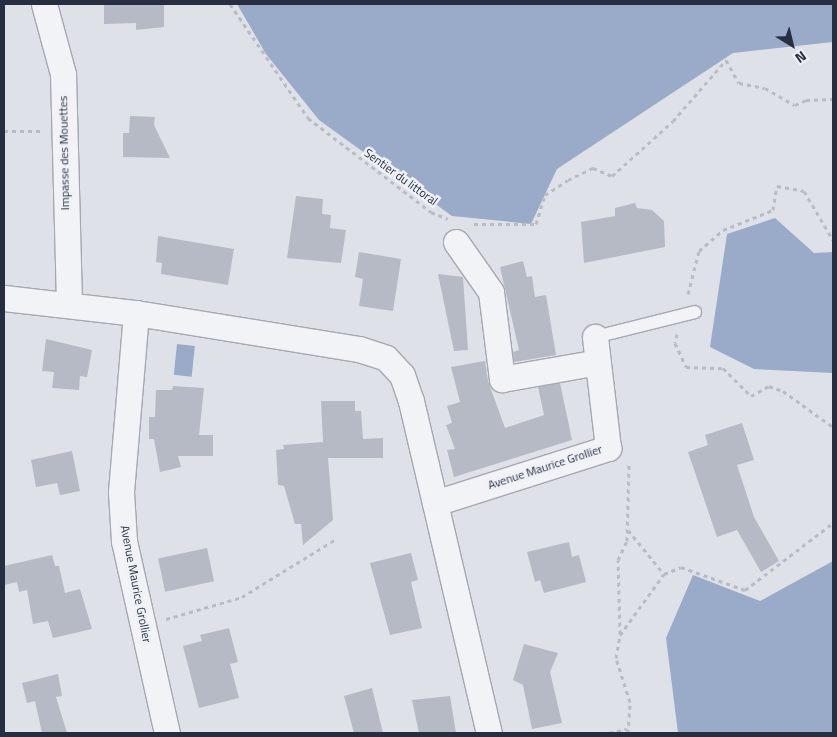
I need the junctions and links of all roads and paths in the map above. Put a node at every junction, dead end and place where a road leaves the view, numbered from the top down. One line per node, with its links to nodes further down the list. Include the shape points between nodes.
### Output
1 (44, 4): 4 (street, Impasse des Mouettes, via 63,74)
2 (230, 4): 6 (path, Sentier du littoral, via 308,118 431,212)
3 (833, 99): 6 (path, Sentier du littoral, via 806,100 795,105 765,88 739,83 726,60 672,121 612,176 593,168 545,195 536,224)
4 (62, 130): 5 (path); 9 (street, Impasse des Mouettes)
5 (4, 131)
6 (459, 229): 13 (street, via 491,292 502,379)
7 (833, 240): 12 (path, via 804,191 777,186 772,210 723,230 699,251)
8 (4, 298): 9 (street)
9 (69, 304): 11 (street)
10 (695, 312): 12 (lane)
11 (136, 313): 16 (street, via 359,349 386,358 402,375); 21 (street, Avenue Maurice Grollier, via 121,492 124,541)
12 (682, 315): 13 (lane); 14 (path, via 675,343 686,367 723,368 751,396 769,386)
13 (596, 350): 16 (street, Avenue Maurice Grollier, via 608,448)
14 (832, 426)
15 (629, 451): 18 (path)
16 (435, 503): 25 (street)
17 (833, 523): 20 (path, via 746,590 681,567)
18 (628, 530): 20 (path); 22 (path, via 618,560)
19 (336, 538): 21 (path, via 242,597)
20 (664, 574): 22 (path)
21 (143, 626): 24 (street, Avenue Maurice Grollier)
22 (620, 635): 23 (path, via 616,658 630,702)
23 (627, 729): 26 (path); 27 (path)
24 (167, 733)
25 (489, 733)
26 (609, 733)
27 (628, 733)

